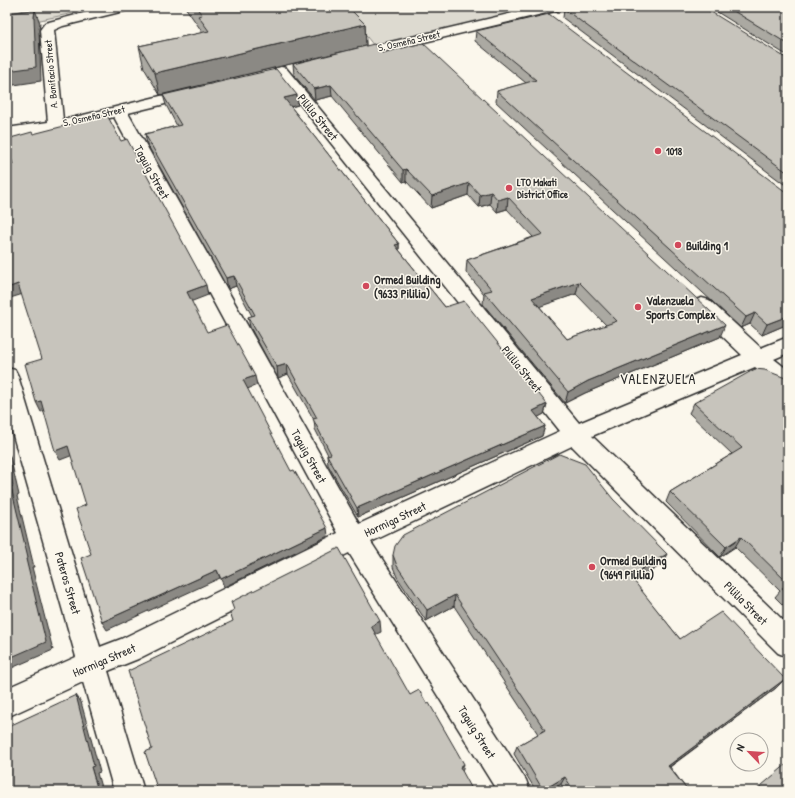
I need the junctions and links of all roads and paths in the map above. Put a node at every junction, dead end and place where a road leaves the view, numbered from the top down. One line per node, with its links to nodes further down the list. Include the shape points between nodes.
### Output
1 (123, 7): 11 (street, A. Bonifacio Street, via 58,23 47,30)
2 (554, 7): 3 (street, S. Osmeña Street)
3 (540, 10): 4 (street); 5 (street, S. Osmeña Street)
4 (553, 21)
5 (418, 40): 6 (street); 7 (street, S. Osmeña Street)
6 (430, 51)
7 (333, 59)
8 (281, 71): 18 (street, Pililia Street)
9 (206, 90): 10 (street, S. Osmeña Street)
10 (119, 111): 11 (street, S. Osmeña Street); 19 (street, Taguig Street)
11 (56, 126): 12 (street, S. Osmeña Street)
12 (7, 133)
13 (689, 293): 15 (street)
14 (788, 345): 15 (street, Hormiga Street)
15 (758, 358): 17 (street); 18 (street, Hormiga Street)
16 (7, 376): 21 (street, Pateros Street)
17 (788, 382)
18 (575, 434): 19 (street, Hormiga Street); 20 (street, Pililia Street)
19 (354, 538): 21 (street, Hormiga Street, via 128,650); 24 (street, Taguig Street)
20 (788, 644)
21 (91, 664): 22 (street, Hormiga Street); 23 (street, Pateros Street)
22 (7, 702)
23 (128, 791)
24 (514, 791)

